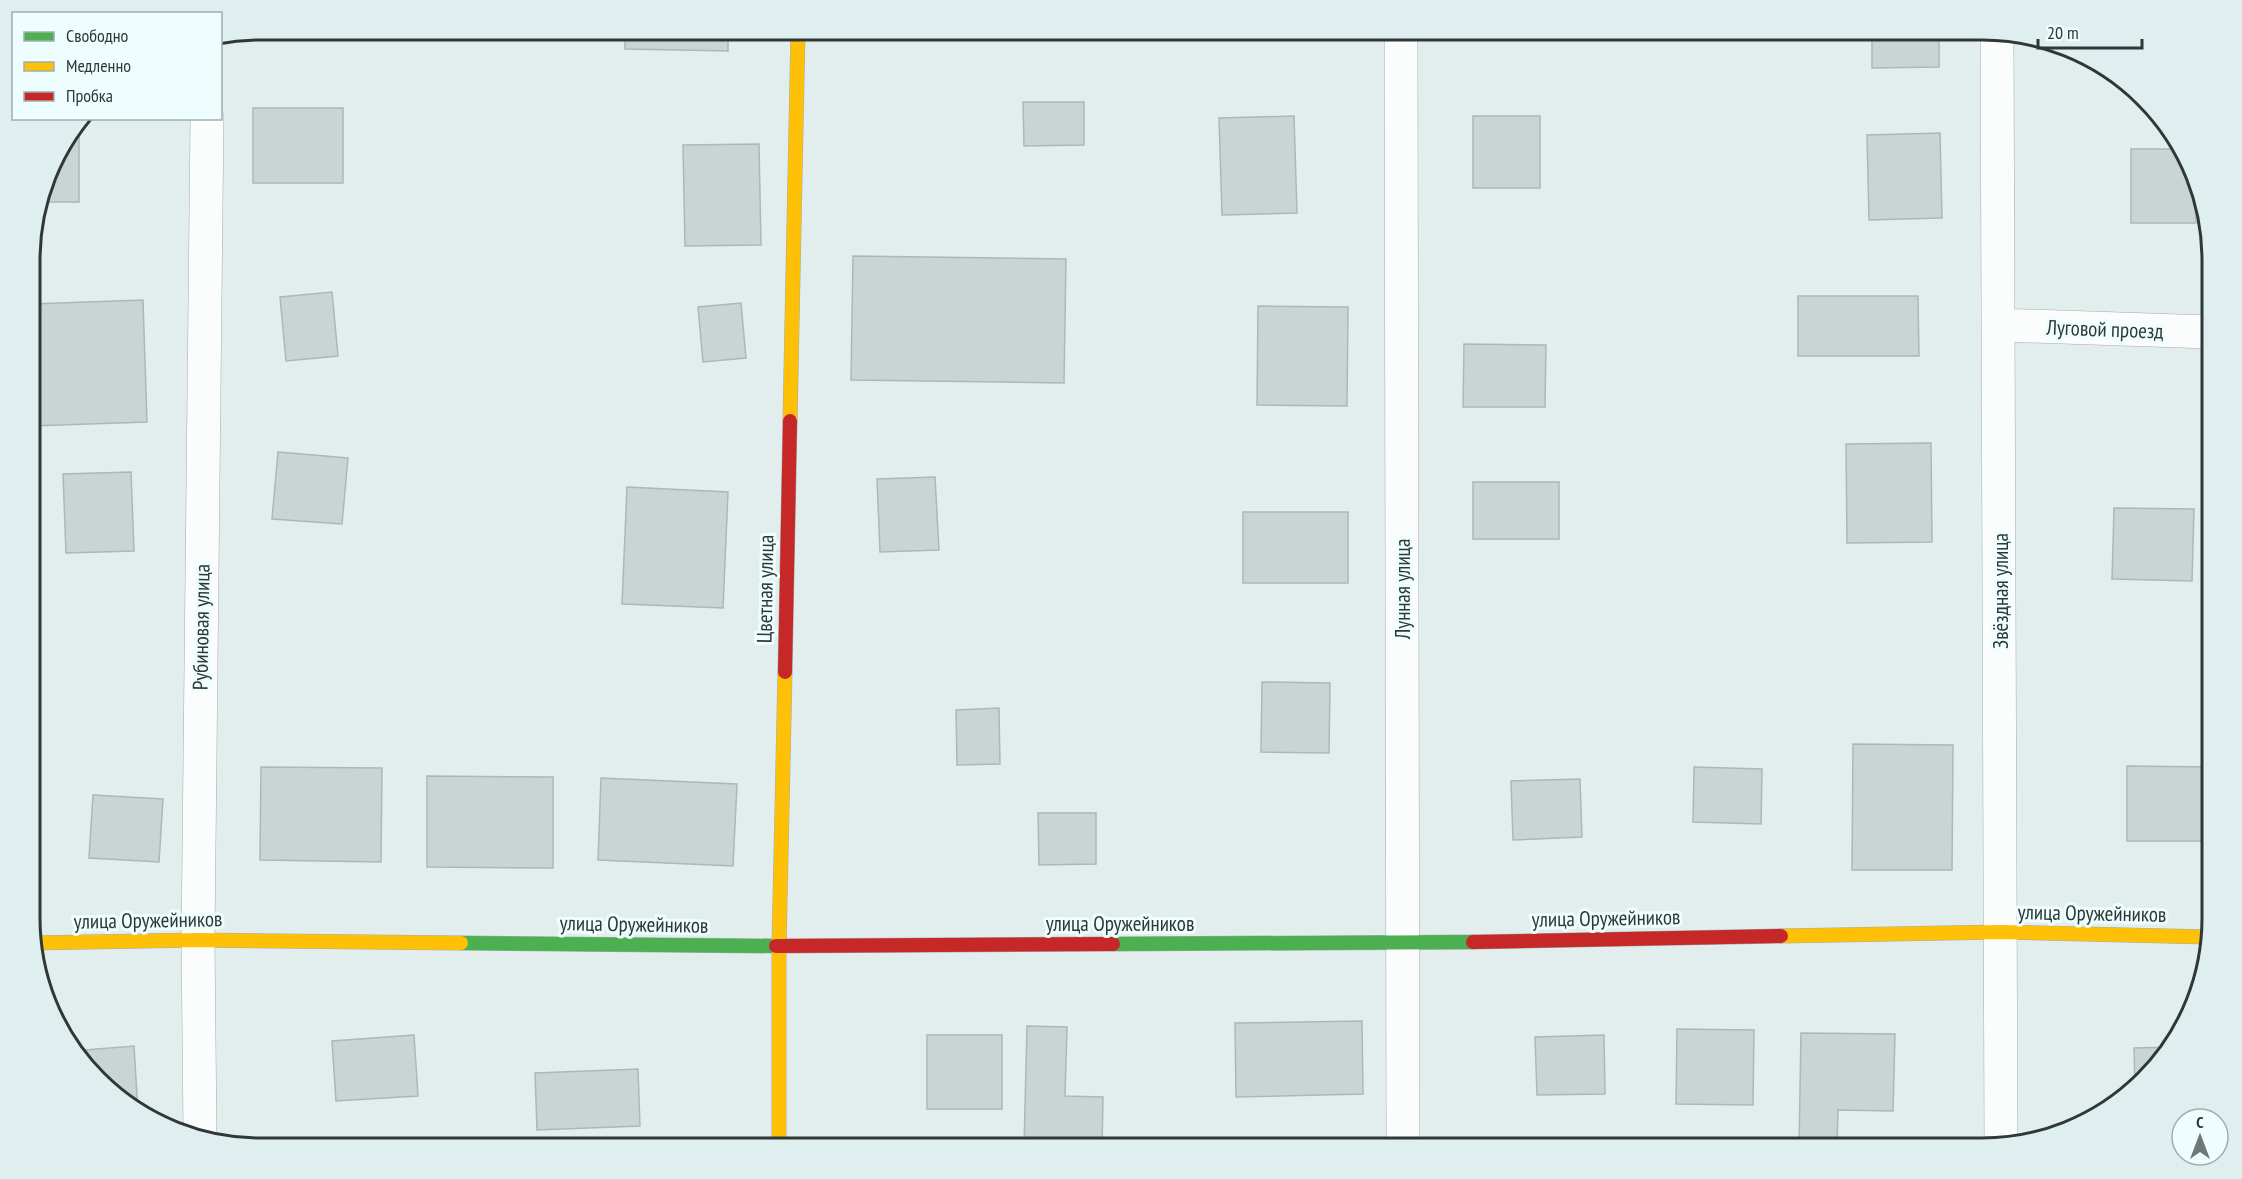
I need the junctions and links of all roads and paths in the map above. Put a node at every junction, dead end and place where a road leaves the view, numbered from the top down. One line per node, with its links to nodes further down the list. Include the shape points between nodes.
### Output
1 (798, 40): 12 (street, Цветная улица)
2 (1401, 40): 11 (street, Лунная улица)
3 (1997, 41): 5 (street, Звёздная улица)
4 (207, 120): 9 (street, Рубиновая улица)
5 (1999, 325): 6 (street, Луговой проезд); 7 (street, Звёздная улица)
6 (2202, 332)
7 (2001, 932): 8 (street, улица Оружейников); 11 (street, улица Оружейников); 16 (street, Звёздная улица)
8 (2201, 937)
9 (198, 940): 10 (street, улица Оружейников); 12 (street, улица Оружейников); 13 (street, Рубиновая улица)
10 (42, 943)
11 (1403, 943): 12 (street, улица Оружейников); 15 (street, Лунная улица)
12 (779, 946): 14 (street, Цветная улица)
13 (200, 1130)
14 (779, 1138)
15 (1403, 1138)
16 (2001, 1138)

